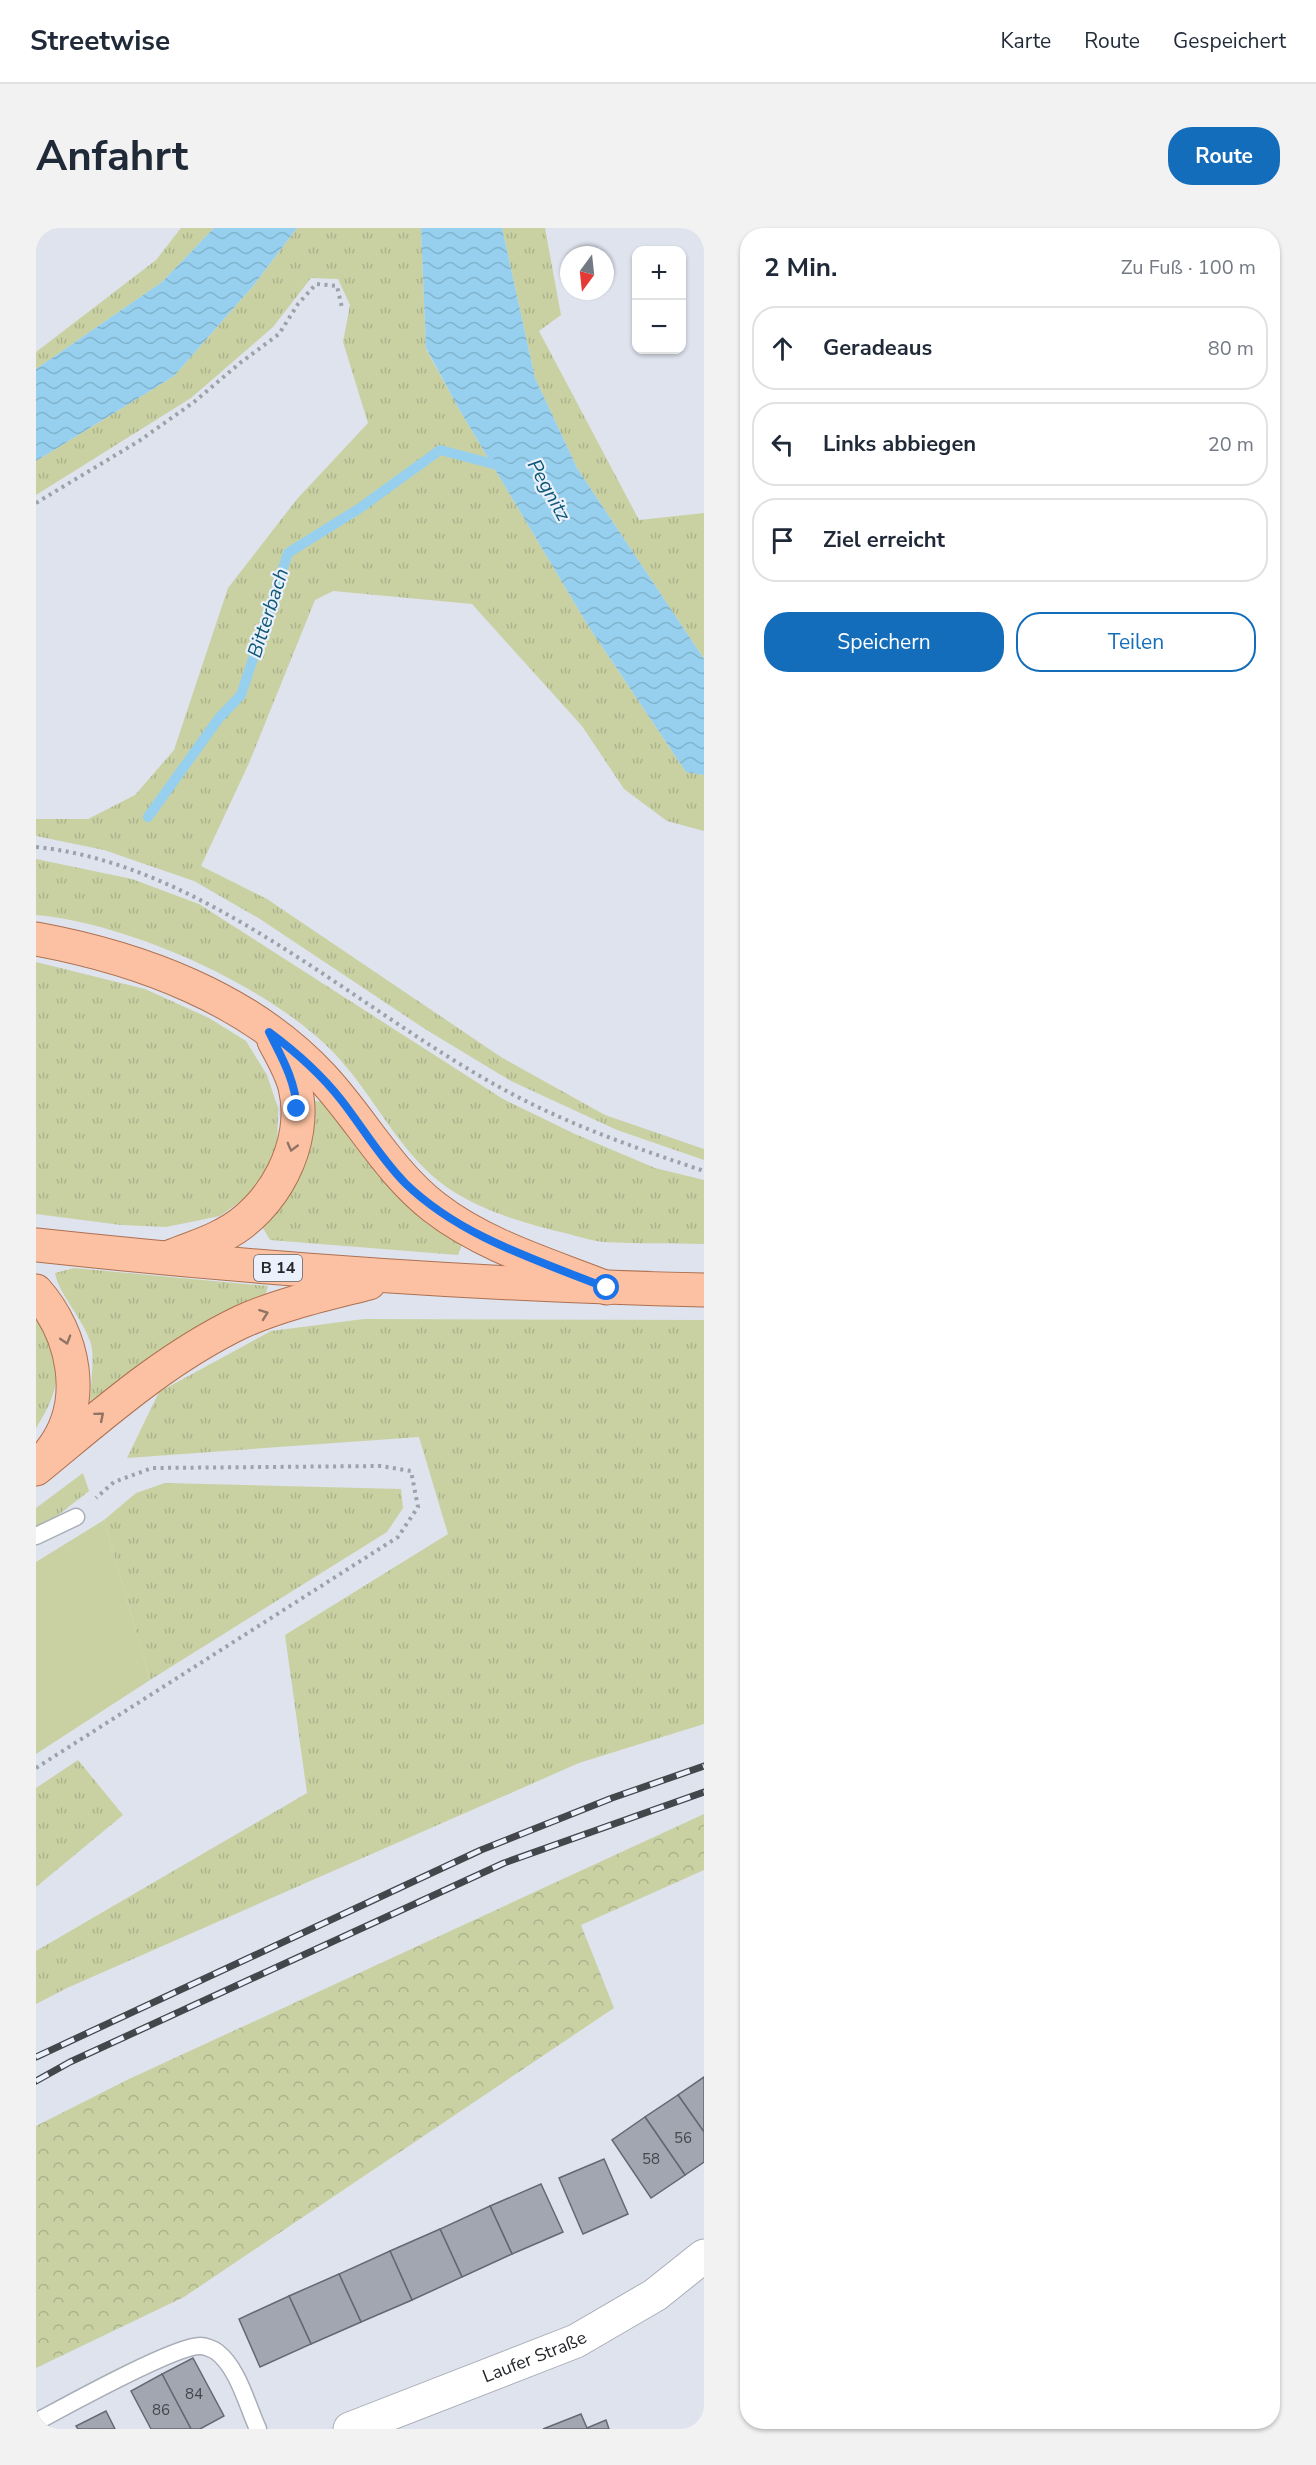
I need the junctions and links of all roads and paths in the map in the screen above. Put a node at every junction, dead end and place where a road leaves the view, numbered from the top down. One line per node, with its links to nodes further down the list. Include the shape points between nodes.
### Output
1 (342, 308): 2 (path, via 337,286 316,284 279,334 194,402)
2 (36, 503)
3 (36, 847): 6 (path, via 63,850 131,870 208,903 503,1089 613,1140)
4 (36, 939): 5 (main road, via 113,956 154,970 232,1008)
5 (269, 1032): 8 (main road, one-way to 8, via 296,1088 296,1133 279,1182 265,1201 225,1235); 10 (main road, via 322,1077 405,1183 436,1209 470,1231)
6 (704, 1171)
7 (36, 1245): 8 (main road, B 14)
8 (165, 1259): 9 (main road, B 14)
9 (391, 1276): 10 (main road, B 14); 13 (main road, one-way to 9, via 141,1383 209,1338 290,1304)
10 (607, 1288): 11 (main road, B 14)
11 (704, 1290)
12 (36, 1291): 13 (main road, one-way to 13, via 50,1306 64,1332 72,1360 73,1389 68,1417 56,1444)
13 (37, 1468)
14 (76, 1517): 15 (lane); 16 (path, via 114,1482 152,1468 381,1466 411,1471 418,1507 398,1537)
15 (36, 1536)
16 (36, 1768)
17 (704, 2256): 20 (street, Laufer Straße, via 655,2295 576,2341)
18 (36, 2422): 19 (lane, via 176,2353 199,2346 215,2350 226,2361)
19 (258, 2429)
20 (350, 2429)

